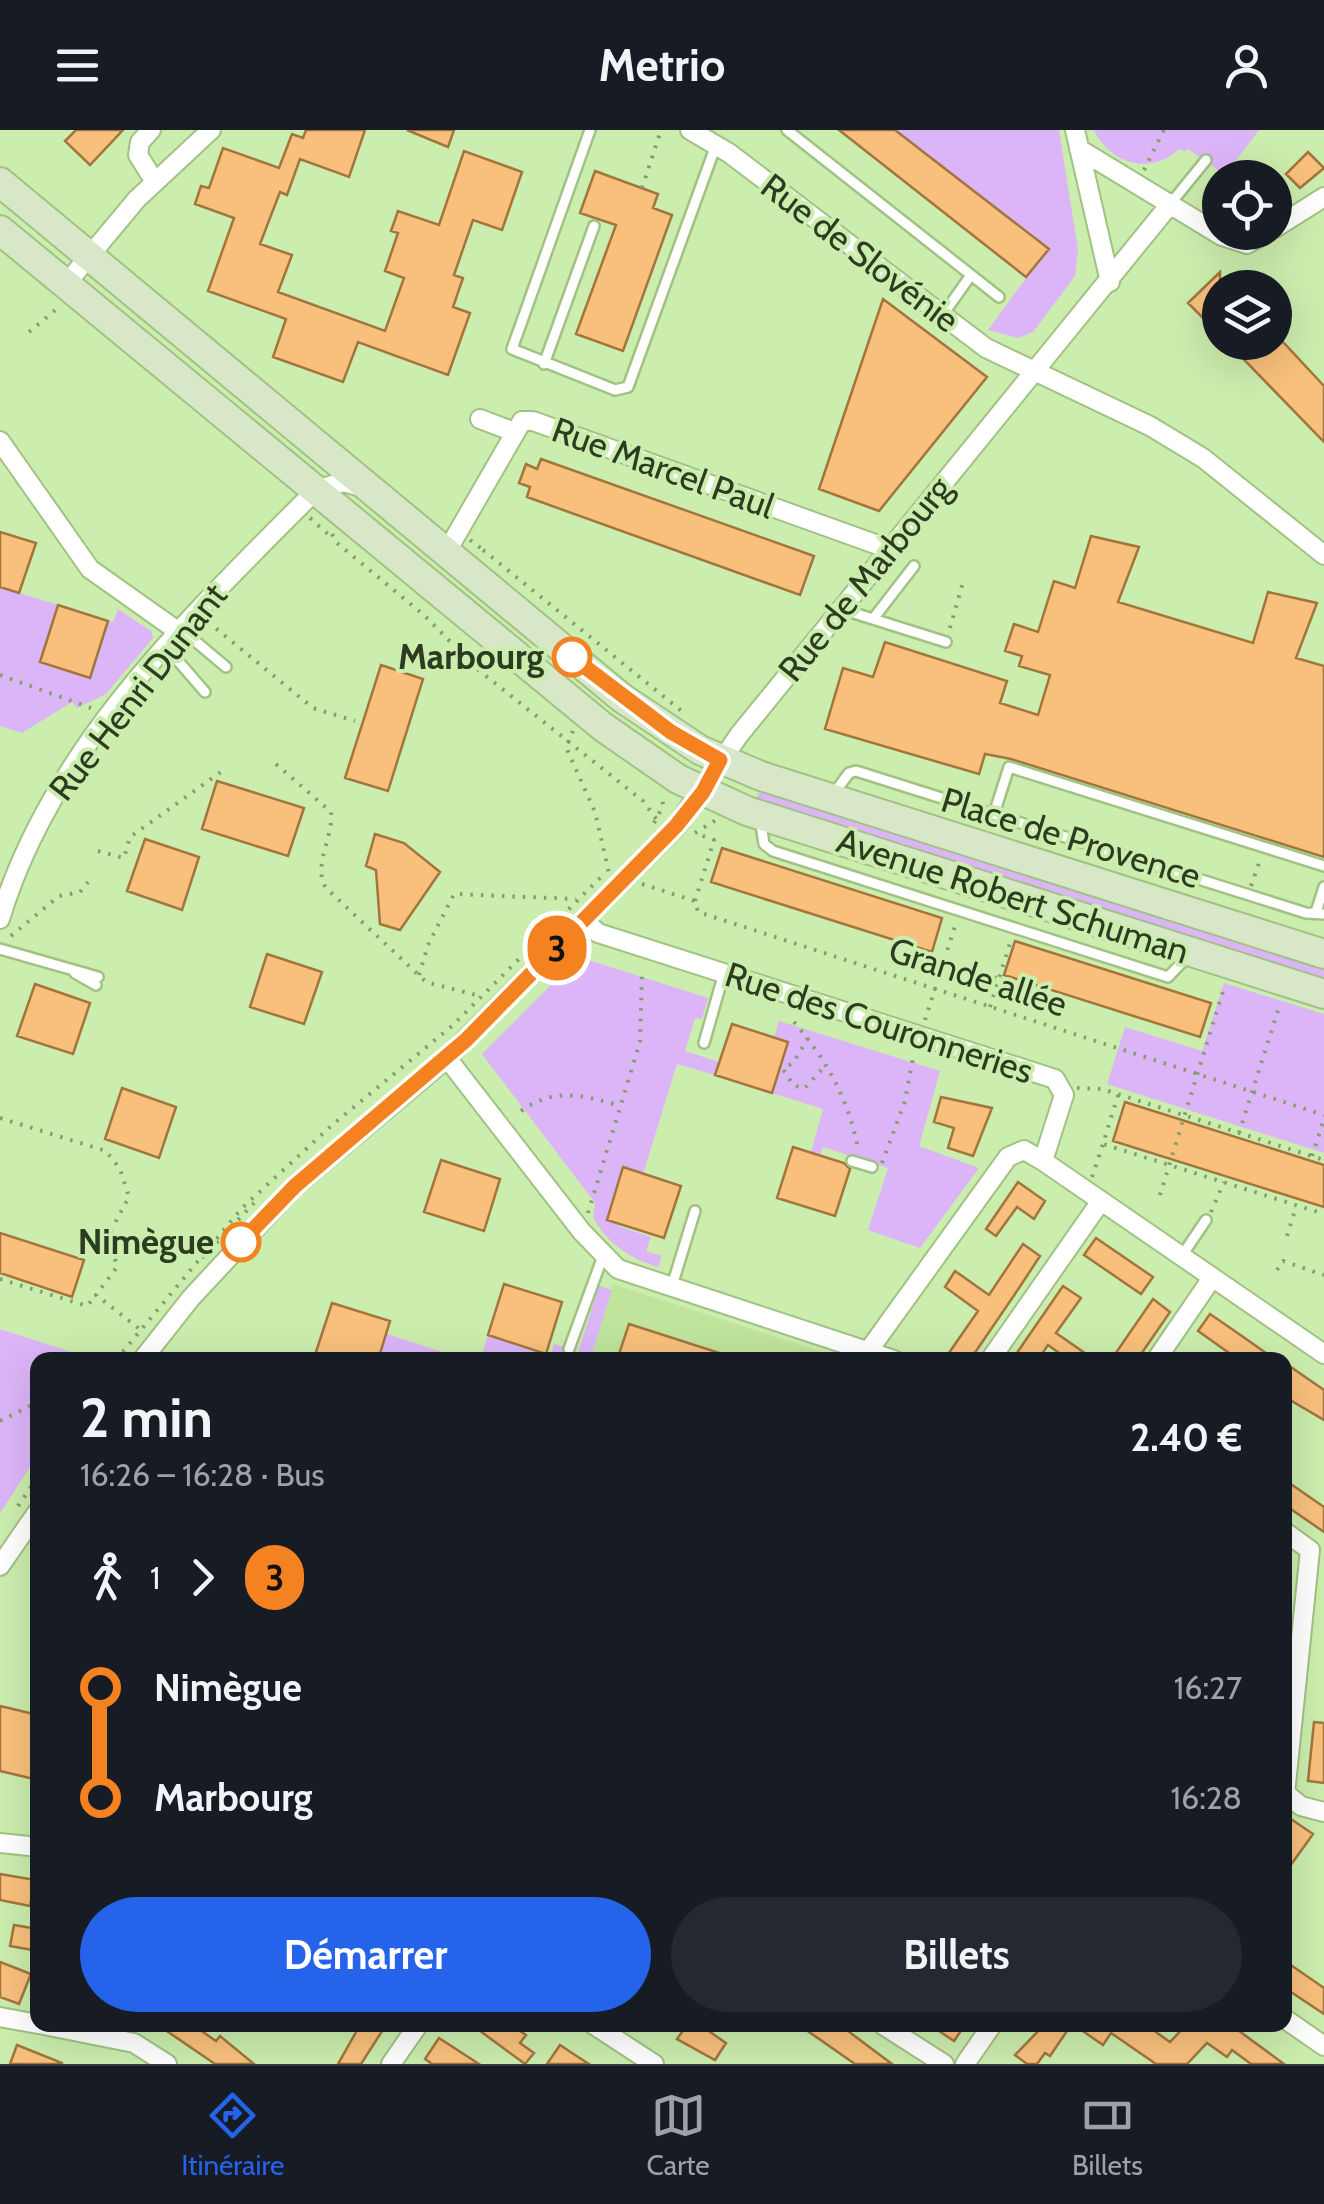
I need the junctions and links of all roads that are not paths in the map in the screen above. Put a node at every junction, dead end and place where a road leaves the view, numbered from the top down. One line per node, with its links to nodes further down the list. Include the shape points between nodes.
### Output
1 (151, 130): 9 (street, via 138,155)
2 (211, 130): 9 (street)
3 (590, 130): 23 (lane, via 512,342 517,354)
4 (690, 130): 7 (street, Rue de Slovénie)
5 (787, 130): 18 (lane)
6 (1077, 139): 12 (street); 19 (street)
7 (716, 144): 22 (street, Rue de Slovénie); 23 (lane, via 628,387 616,390)
8 (1202, 165): 12 (lane)
9 (154, 182): 17 (street)
10 (1, 184): 17 (main road, Avenue Robert Schuman)
11 (1324, 197): 13 (street)
12 (1171, 203): 14 (street); 19 (street, Rue de Marbourg)
13 (1292, 217)
14 (1202, 222)
15 (594, 226): 23 (lane)
16 (0, 230): 20 (main road, Avenue Robert Schuman)
17 (89, 256): 20 (street); 28 (main road, Avenue Robert Schuman)
18 (971, 275): 21 (lane); 22 (lane)
19 (1110, 282): 24 (street, Rue de Marbourg)
20 (66, 284): 29 (main road, Avenue Robert Schuman)
21 (999, 297)
22 (942, 316): 24 (street, Rue de Slovénie, via 986,348)
23 (544, 364)
24 (1033, 370): 31 (street, Rue de Slovénie, via 1203,458); 32 (street, Rue de Marbourg)
25 (480, 418): 26 (street)
26 (512, 431): 32 (street, Rue Marcel Paul, via 534,422); 33 (street, Rue Marcel Paul)
27 (0, 440): 37 (street, via 90,569)
28 (314, 442): 29 (street); 30 (main road, Avenue Robert Schuman)
29 (316, 490): 30 (street, via 343,482); 37 (street, Rue Henri Dunant); 42 (main road, Avenue Robert Schuman, via 603,728)
30 (372, 490): 33 (main road, Avenue Robert Schuman)
31 (1324, 554)
32 (883, 557): 35 (street, Rue de Marbourg)
33 (456, 560): 41 (main road, Avenue Robert Schuman, via 622,698)
34 (914, 566): 36 (lane)
35 (841, 609): 36 (lane); 41 (street, Rue de Marbourg)
36 (873, 619): 38 (lane)
37 (176, 636): 39 (lane); 40 (lane); 49 (street, Rue Henri Dunant, via 106,721 42,816)
38 (946, 642)
39 (226, 667)
40 (205, 692)
41 (720, 760): 42 (street, Rue de Marbourg); 43 (main road, Avenue Robert Schuman)
42 (703, 792): 45 (main road, Avenue Robert Schuman); 50 (street, Rue de Marbourg)
43 (830, 798): 44 (lane, Place de Provence, via 856,770); 53 (main road, Avenue Robert Schuman)
44 (994, 814): 46 (lane, via 1009,766); 48 (lane, Place de Provence)
45 (760, 815): 52 (main road, Avenue Robert Schuman); 52 (lane, via 764,844 772,850 1168,977)
46 (1324, 866)
47 (1324, 888): 48 (lane)
48 (1320, 913)
49 (0, 919)
50 (584, 920): 54 (street, Rue des Couronneries, via 598,933); 58 (street, Rue de Marbourg)
51 (0, 949): 55 (lane)
52 (1191, 952): 56 (main road, Avenue Robert Schuman)
53 (1324, 954)
54 (724, 973): 57 (lane); 59 (street, Rue des Couronneries, via 1055,1079 1063,1088 1062,1104)
55 (97, 981)
56 (1324, 994)
57 (704, 1043)
58 (446, 1058): 63 (street); 69 (street, Rue de Marbourg, via 295,1186)
59 (1043, 1160): 60 (street); 68 (street, via 1024,1150 1008,1157)
60 (1100, 1201): 64 (street); 71 (street)
61 (695, 1211): 66 (lane)
62 (1208, 1216): 64 (lane)
63 (602, 1256): 66 (street); 67 (lane)
64 (1180, 1257): 65 (street)
65 (1212, 1278): 72 (street); 73 (street)
66 (671, 1289): 68 (street)
67 (569, 1349)
68 (869, 1350): 70 (street)
69 (148, 1352)
70 (874, 1352)
71 (996, 1352)
72 (1161, 1352)
73 (1324, 1354)
74 (30, 1523): 76 (street)
75 (1292, 1537): 77 (street, via 1310,1550)
76 (0, 1566)
77 (1292, 1725)
78 (1292, 1799): 79 (street)
79 (1324, 1812)
80 (0, 1843): 81 (street)
81 (30, 1846)
82 (0, 2016): 83 (street)
83 (30, 2022)
84 (1292, 2024): 90 (street)
85 (80, 2032): 92 (street, via 134,2043)
86 (413, 2032): 93 (street)
87 (601, 2032): 91 (street)
88 (894, 2032): 95 (street)
89 (987, 2032): 96 (street)
90 (1324, 2046)
91 (627, 2057): 94 (street)
92 (166, 2064)
93 (391, 2064)
94 (654, 2064)
95 (944, 2064)
96 (964, 2064)

